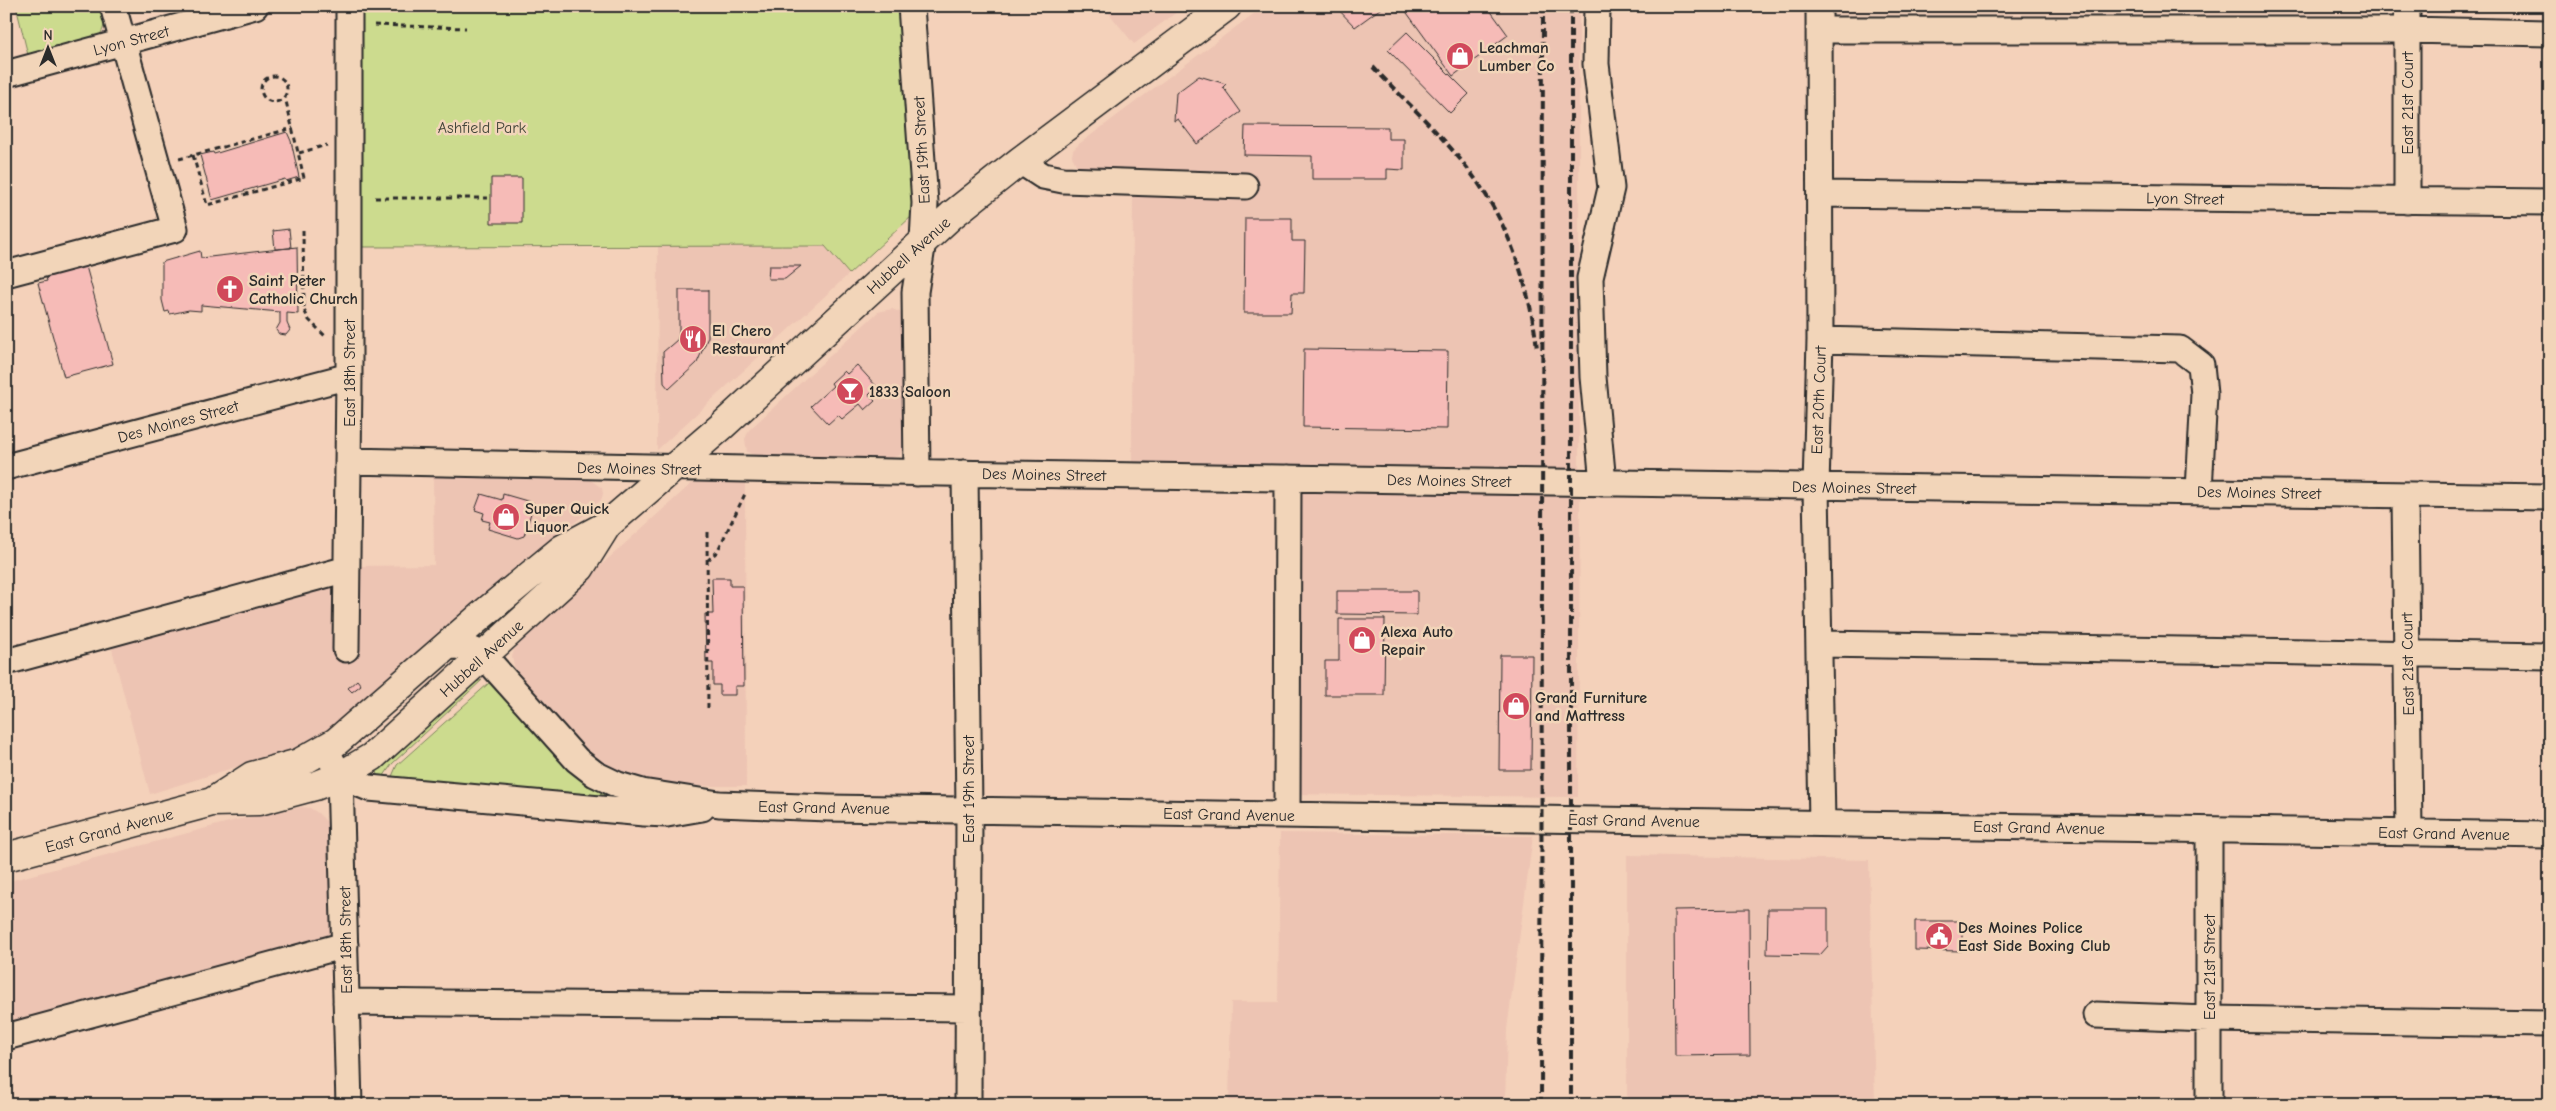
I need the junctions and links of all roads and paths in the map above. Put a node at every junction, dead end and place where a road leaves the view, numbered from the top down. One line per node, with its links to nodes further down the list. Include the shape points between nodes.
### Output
1 (113, 6): 12 (street)
2 (255, 6): 12 (street, Lyon Street)
3 (349, 6): 32 (street, East 18th Street)
4 (911, 6): 28 (street, East 19th Street, via 925,203)
5 (1227, 6): 20 (main road, Hubbell Avenue)
6 (1597, 6): 39 (street, via 1596,64 1611,188 1590,278 1593,377)
7 (1820, 18): 8 (street); 22 (street, East 20th Court)
8 (2407, 18): 11 (street); 25 (street, East 21st Court)
9 (374, 25): 10 (path)
10 (466, 28)
11 (2550, 33)
12 (123, 42): 13 (street, Lyon Street); 29 (street, via 175,229)
13 (6, 74)
14 (285, 97): 14 (path, via 288,89 285,80 272,76 265,80 261,92 266,99 278,102); 15 (path)
15 (293, 128): 18 (path); 19 (path)
16 (322, 147): 18 (path)
17 (176, 150): 19 (path, via 178,159)
18 (299, 153): 19 (path, via 304,178 207,204)
19 (193, 155)
20 (1020, 160): 21 (street, via 1046,178); 28 (main road, Hubbell Avenue)
21 (1245, 186)
22 (1820, 194): 25 (street, Lyon Street); 30 (street, East 20th Court)
23 (375, 198): 24 (path)
24 (491, 198)
25 (2407, 201): 26 (street, Lyon Street)
26 (2550, 202)
27 (303, 230): 31 (path, via 304,310 320,333)
28 (923, 241): 35 (main road, Hubbell Avenue); 36 (street, East 19th Street, via 915,292)
29 (6, 274)
30 (1820, 340): 40 (street, East 20th Court); 41 (street, via 2180,349 2201,365 2204,394)
31 (333, 343)
32 (349, 376): 33 (street, East 18th Street); 34 (street, Des Moines Street)
33 (348, 461): 35 (street, Des Moines Street); 48 (street, East 18th Street)
34 (6, 467)
35 (672, 469): 36 (street, Des Moines Street); 45 (main road, Hubbell Avenue)
36 (917, 473): 37 (street, Des Moines Street)
37 (965, 473): 38 (street, Des Moines Street); 61 (street, East 19th Street)
38 (1288, 478): 39 (street, Des Moines Street); 62 (street)
39 (1602, 483): 40 (street, Des Moines Street)
40 (1816, 487): 41 (street, Des Moines Street); 49 (street, East 20th Court)
41 (2199, 491): 43 (street, Des Moines Street)
42 (744, 494): 47 (path, via 717,552)
43 (2405, 496): 44 (street, Des Moines Street); 52 (street, East 21st Court)
44 (2550, 497)
45 (607, 525): 50 (main road, Hubbell Avenue, via 562,549); 53 (main road, Hubbell Avenue, via 580,568)
46 (707, 532): 47 (path)
47 (707, 561): 56 (path)
48 (347, 569): 51 (street, East 18th Street); 55 (street)
49 (1820, 644): 52 (street); 63 (street, East 20th Court)
50 (446, 646): 53 (street, East Grand Avenue, via 462,646); 57 (main road, Hubbell Avenue)
51 (346, 649)
52 (2408, 654): 54 (street); 65 (street, East 21st Court)
53 (484, 656): 58 (main road, Hubbell Avenue, via 372,757); 60 (street, East Grand Avenue, via 562,745 596,774 642,792)
54 (2550, 656)
55 (6, 662)
56 (708, 709)
57 (326, 750): 58 (street); 59 (main road, East Grand Avenue, via 300,763 252,776)
58 (340, 776): 59 (main road, East Grand Avenue, via 259,801); 60 (street, East Grand Avenue, via 362,786 383,790 613,811 667,814); 68 (street, East 18th Street)
59 (212, 802): 67 (main road, East Grand Avenue)
60 (719, 804): 61 (street, East Grand Avenue)
61 (969, 810): 62 (street, East Grand Avenue); 70 (street, East 19th Street)
62 (1287, 814): 63 (street, East Grand Avenue)
63 (1822, 823): 64 (street, East Grand Avenue)
64 (2208, 830): 65 (street, East Grand Avenue); 72 (street, East 21st Street)
65 (2409, 833): 66 (street, East Grand Avenue)
66 (2550, 835)
67 (6, 857)
68 (345, 945): 69 (street, East 18th Street); 74 (street)
69 (346, 1002): 70 (street); 75 (street, East 18th Street)
70 (968, 1008): 76 (street, East 19th Street)
71 (2096, 1015): 72 (street)
72 (2209, 1020): 73 (street); 77 (street, East 21st Street)
73 (2550, 1024)
74 (6, 1037)
75 (348, 1105)
76 (968, 1105)
77 (2210, 1105)

